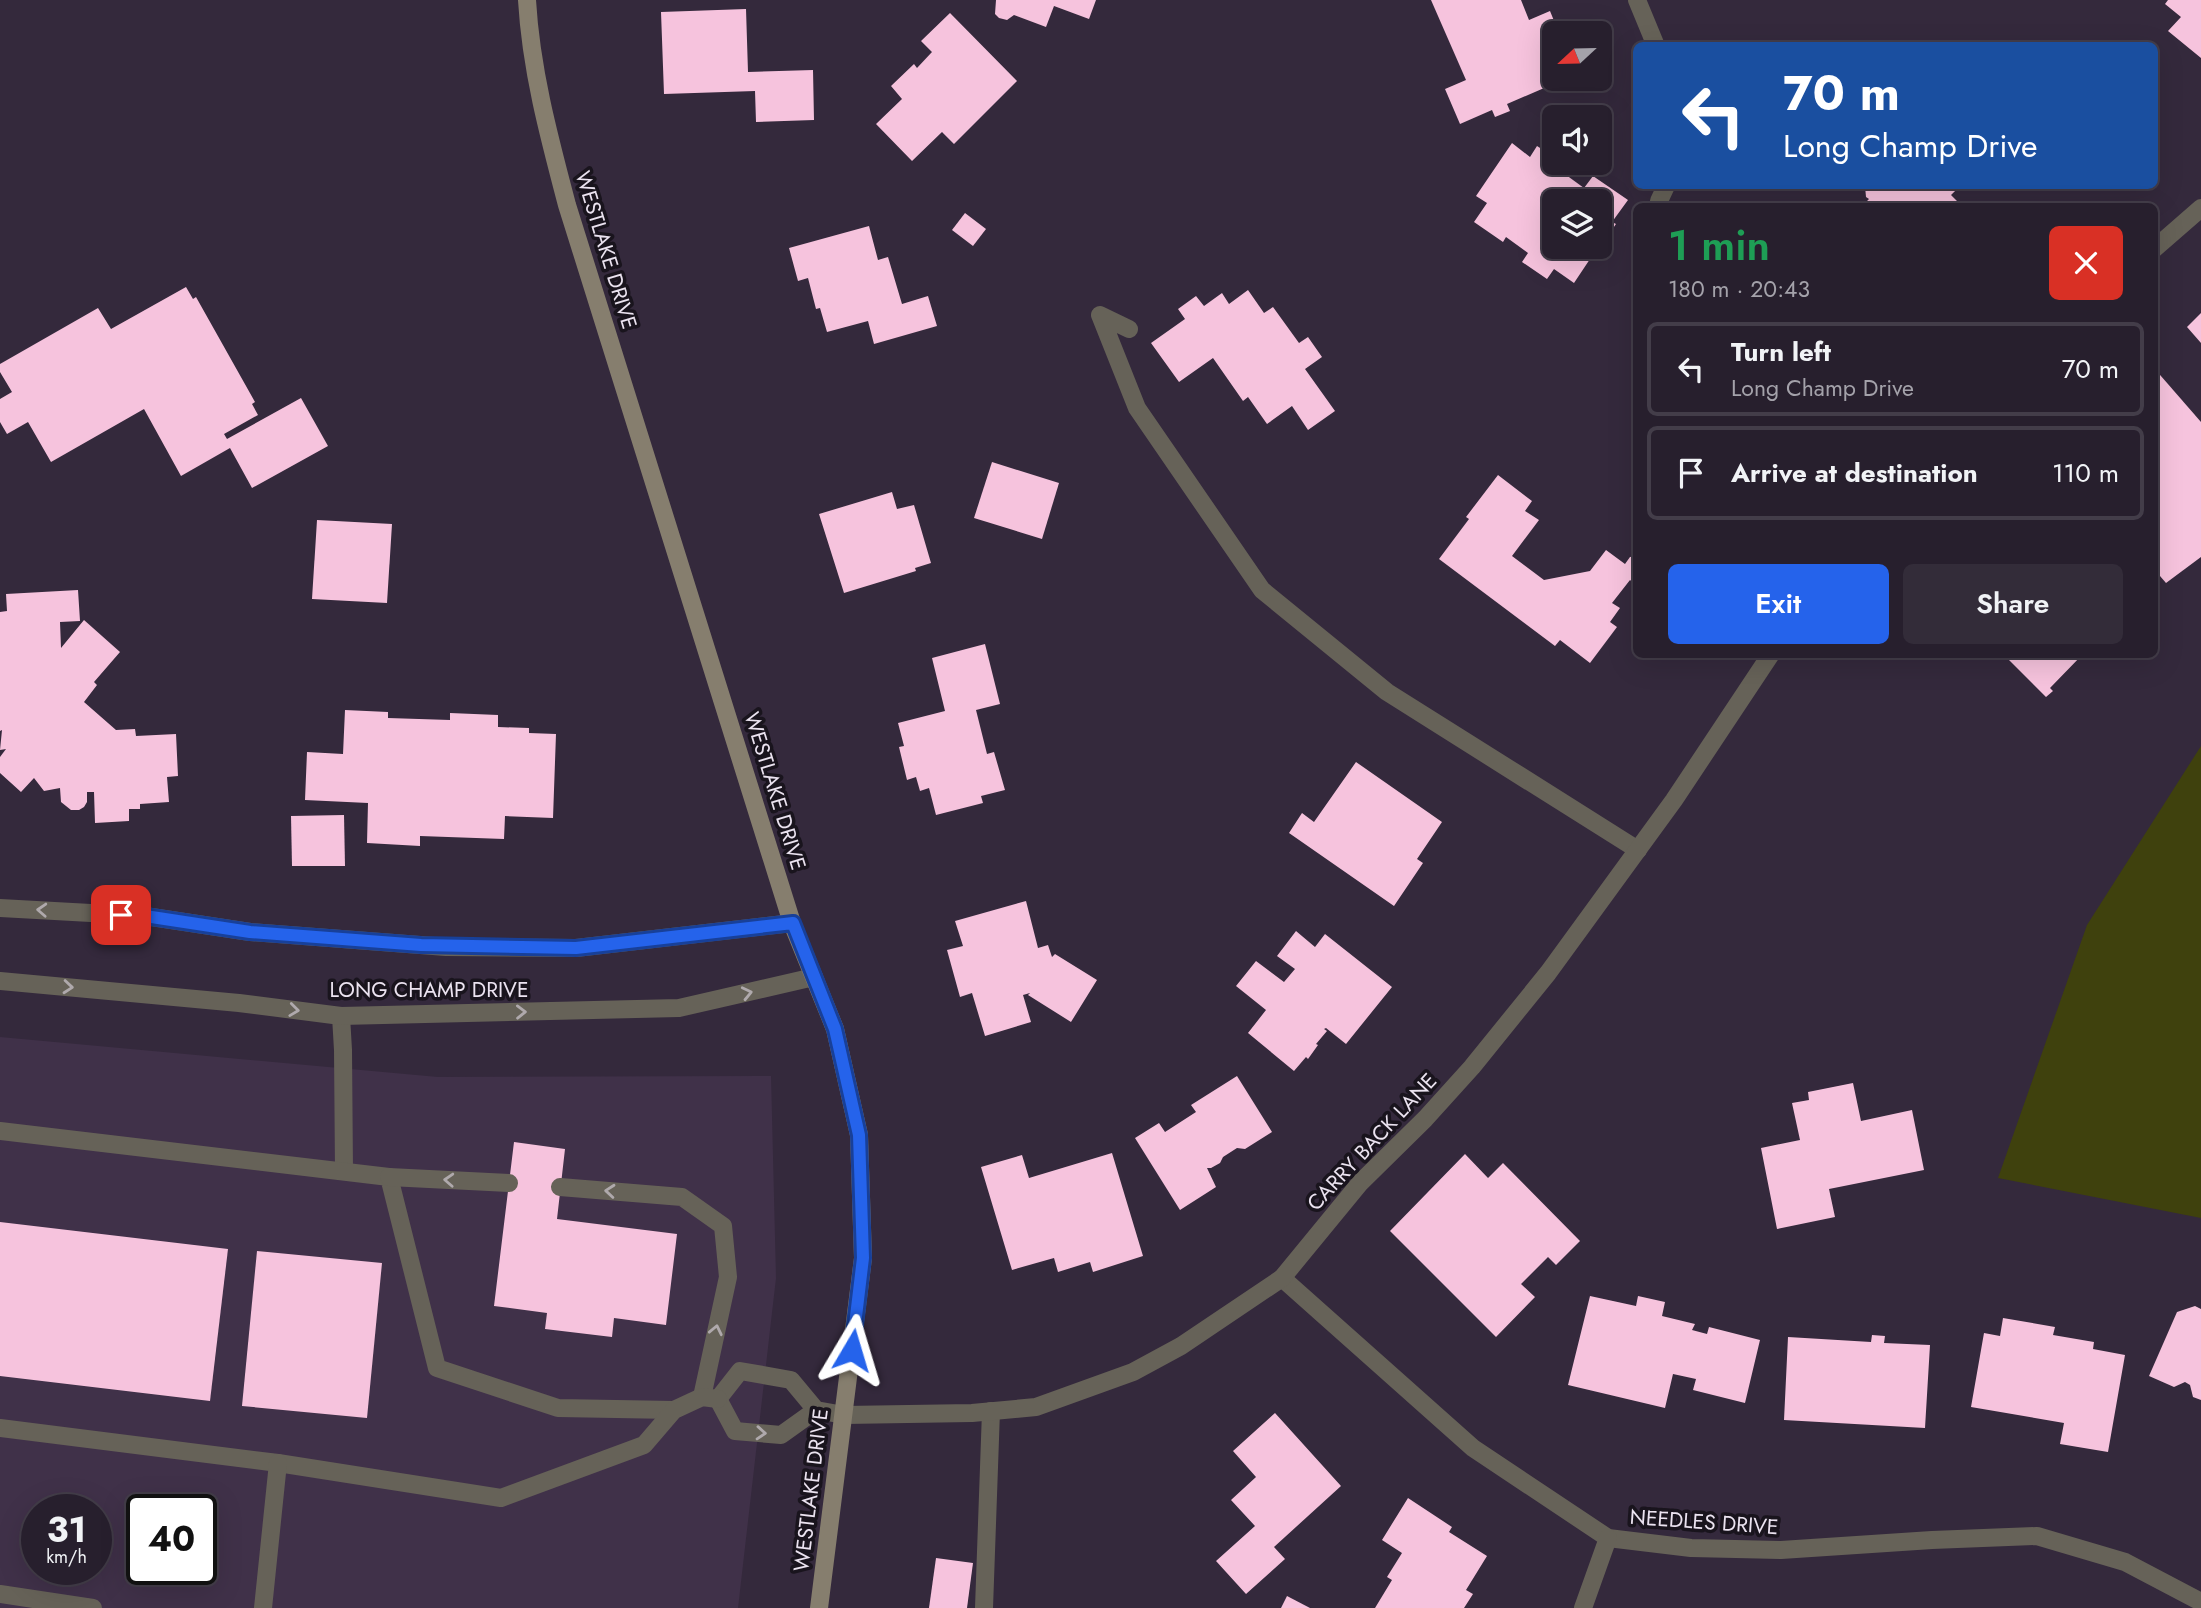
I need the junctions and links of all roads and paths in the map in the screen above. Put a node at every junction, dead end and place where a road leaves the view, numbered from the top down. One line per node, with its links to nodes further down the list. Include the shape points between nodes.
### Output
1 (527, 0): 10 (street, WESTLAKE DRIVE, via 545,124 567,205)
2 (1637, 0): 3 (street)
3 (1654, 42)
4 (2201, 208): 5 (street)
5 (2158, 246)
6 (1129, 329): 8 (street, via 1100,315 1137,408 1262,590 1387,692)
7 (1767, 658): 8 (street, CARRY BACK LANE)
8 (1638, 850): 19 (street, CARRY BACK LANE, via 1472,1067 1360,1183)
9 (0, 908): 10 (street, LONG CHAMP DRIVE, one-way to 9, via 576,948 446,947 250,932 145,916)
10 (793, 923): 11 (street, WESTLAKE DRIVE)
11 (814, 977): 13 (street, LONG CHAMP DRIVE, one-way to 11, via 679,1008); 24 (street, WESTLAKE DRIVE, via 835,1029 859,1135 863,1258)
12 (0, 981): 13 (street, LONG CHAMP DRIVE, one-way to 13)
13 (341, 1016): 15 (street)
14 (0, 1131): 15 (street)
15 (344, 1171): 16 (street)
16 (389, 1177): 17 (street, one-way to 16); 21 (street, via 437,1368 558,1408)
17 (509, 1182)
18 (561, 1187): 20 (street, one-way to 18, via 728,1276 723,1226 682,1197)
19 (1282, 1278): 23 (street, CARRY BACK LANE, via 1181,1346 1133,1372 1036,1407); 27 (street, NEEDLES DRIVE, via 1473,1448)
20 (710, 1398): 21 (street); 22 (street, via 740,1371 791,1380); 22 (street, one-way to 22, via 735,1432 781,1435)
21 (674, 1410): 26 (street, via 644,1445 500,1498)
22 (816, 1410): 24 (street, CARRY BACK LANE)
23 (991, 1411): 24 (street, CARRY BACK LANE); 33 (street)
24 (844, 1415): 32 (street, WESTLAKE DRIVE)
25 (0, 1428): 26 (street)
26 (278, 1464): 31 (street)
27 (1608, 1538): 29 (street, NEEDLES DRIVE, via 1691,1548 1781,1550 2037,1536 2125,1562); 34 (street)
28 (0, 1594): 30 (street)
29 (2201, 1602)
30 (93, 1608)
31 (263, 1608)
32 (819, 1608)
33 (984, 1608)
34 (1583, 1608)

